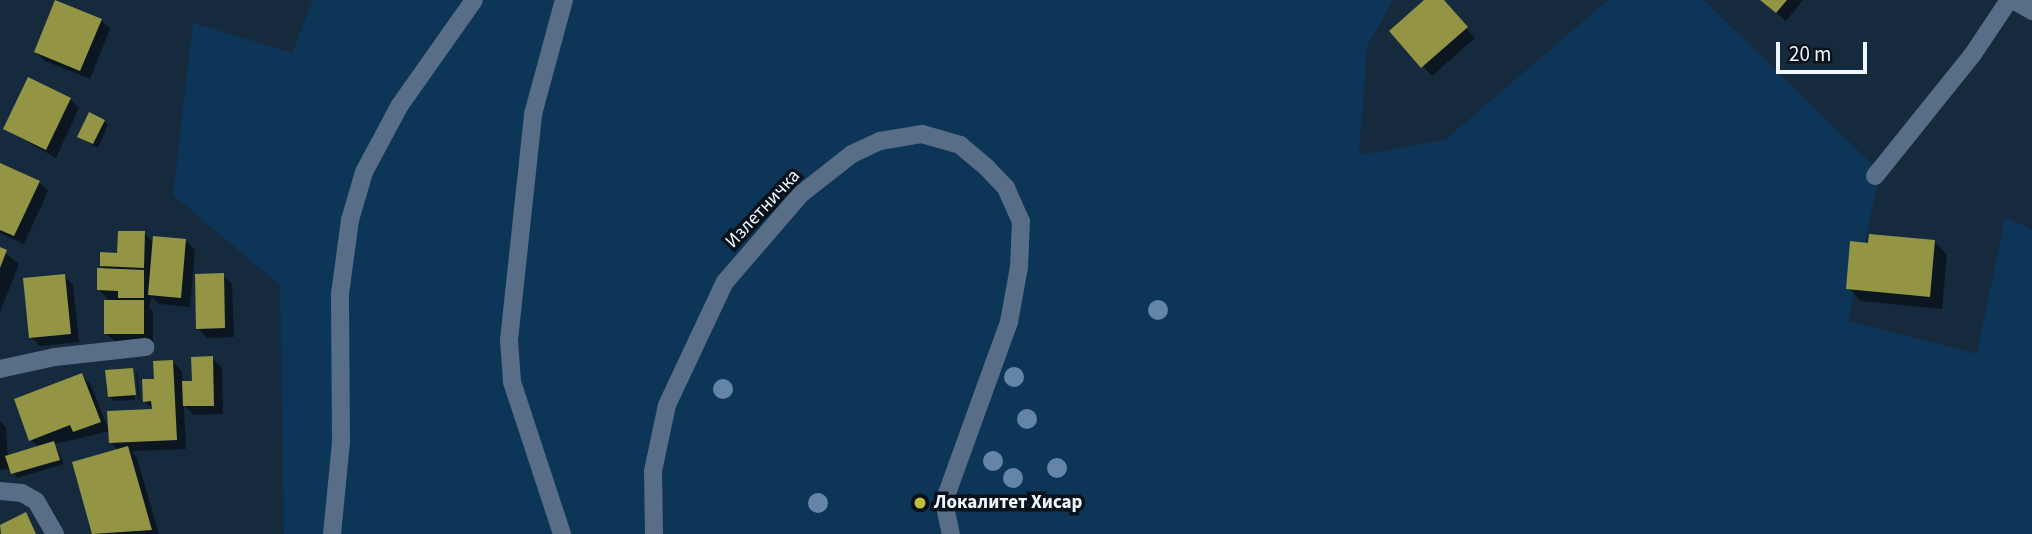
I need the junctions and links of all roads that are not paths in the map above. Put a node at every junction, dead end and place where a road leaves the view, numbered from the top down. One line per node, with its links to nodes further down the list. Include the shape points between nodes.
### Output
1 (474, 0): 10 (street, via 400,106 364,172 350,220 340,294 341,442)
2 (564, 0): 11 (street, via 533,114 509,340 512,382)
3 (2011, 0): 4 (street); 5 (street)
4 (2032, 11)
5 (1875, 176)
6 (145, 347): 7 (street, via 55,357)
7 (0, 369)
8 (0, 491): 9 (street, via 22,493 36,501)
9 (55, 534)
10 (332, 534)
11 (562, 534)
12 (654, 534): 13 (street, Излетничка, via 653,471 667,405 725,282 801,194 852,154 880,141 922,134 960,145 987,168 1006,188 1021,221 1009,321 944,502)
13 (951, 534)

